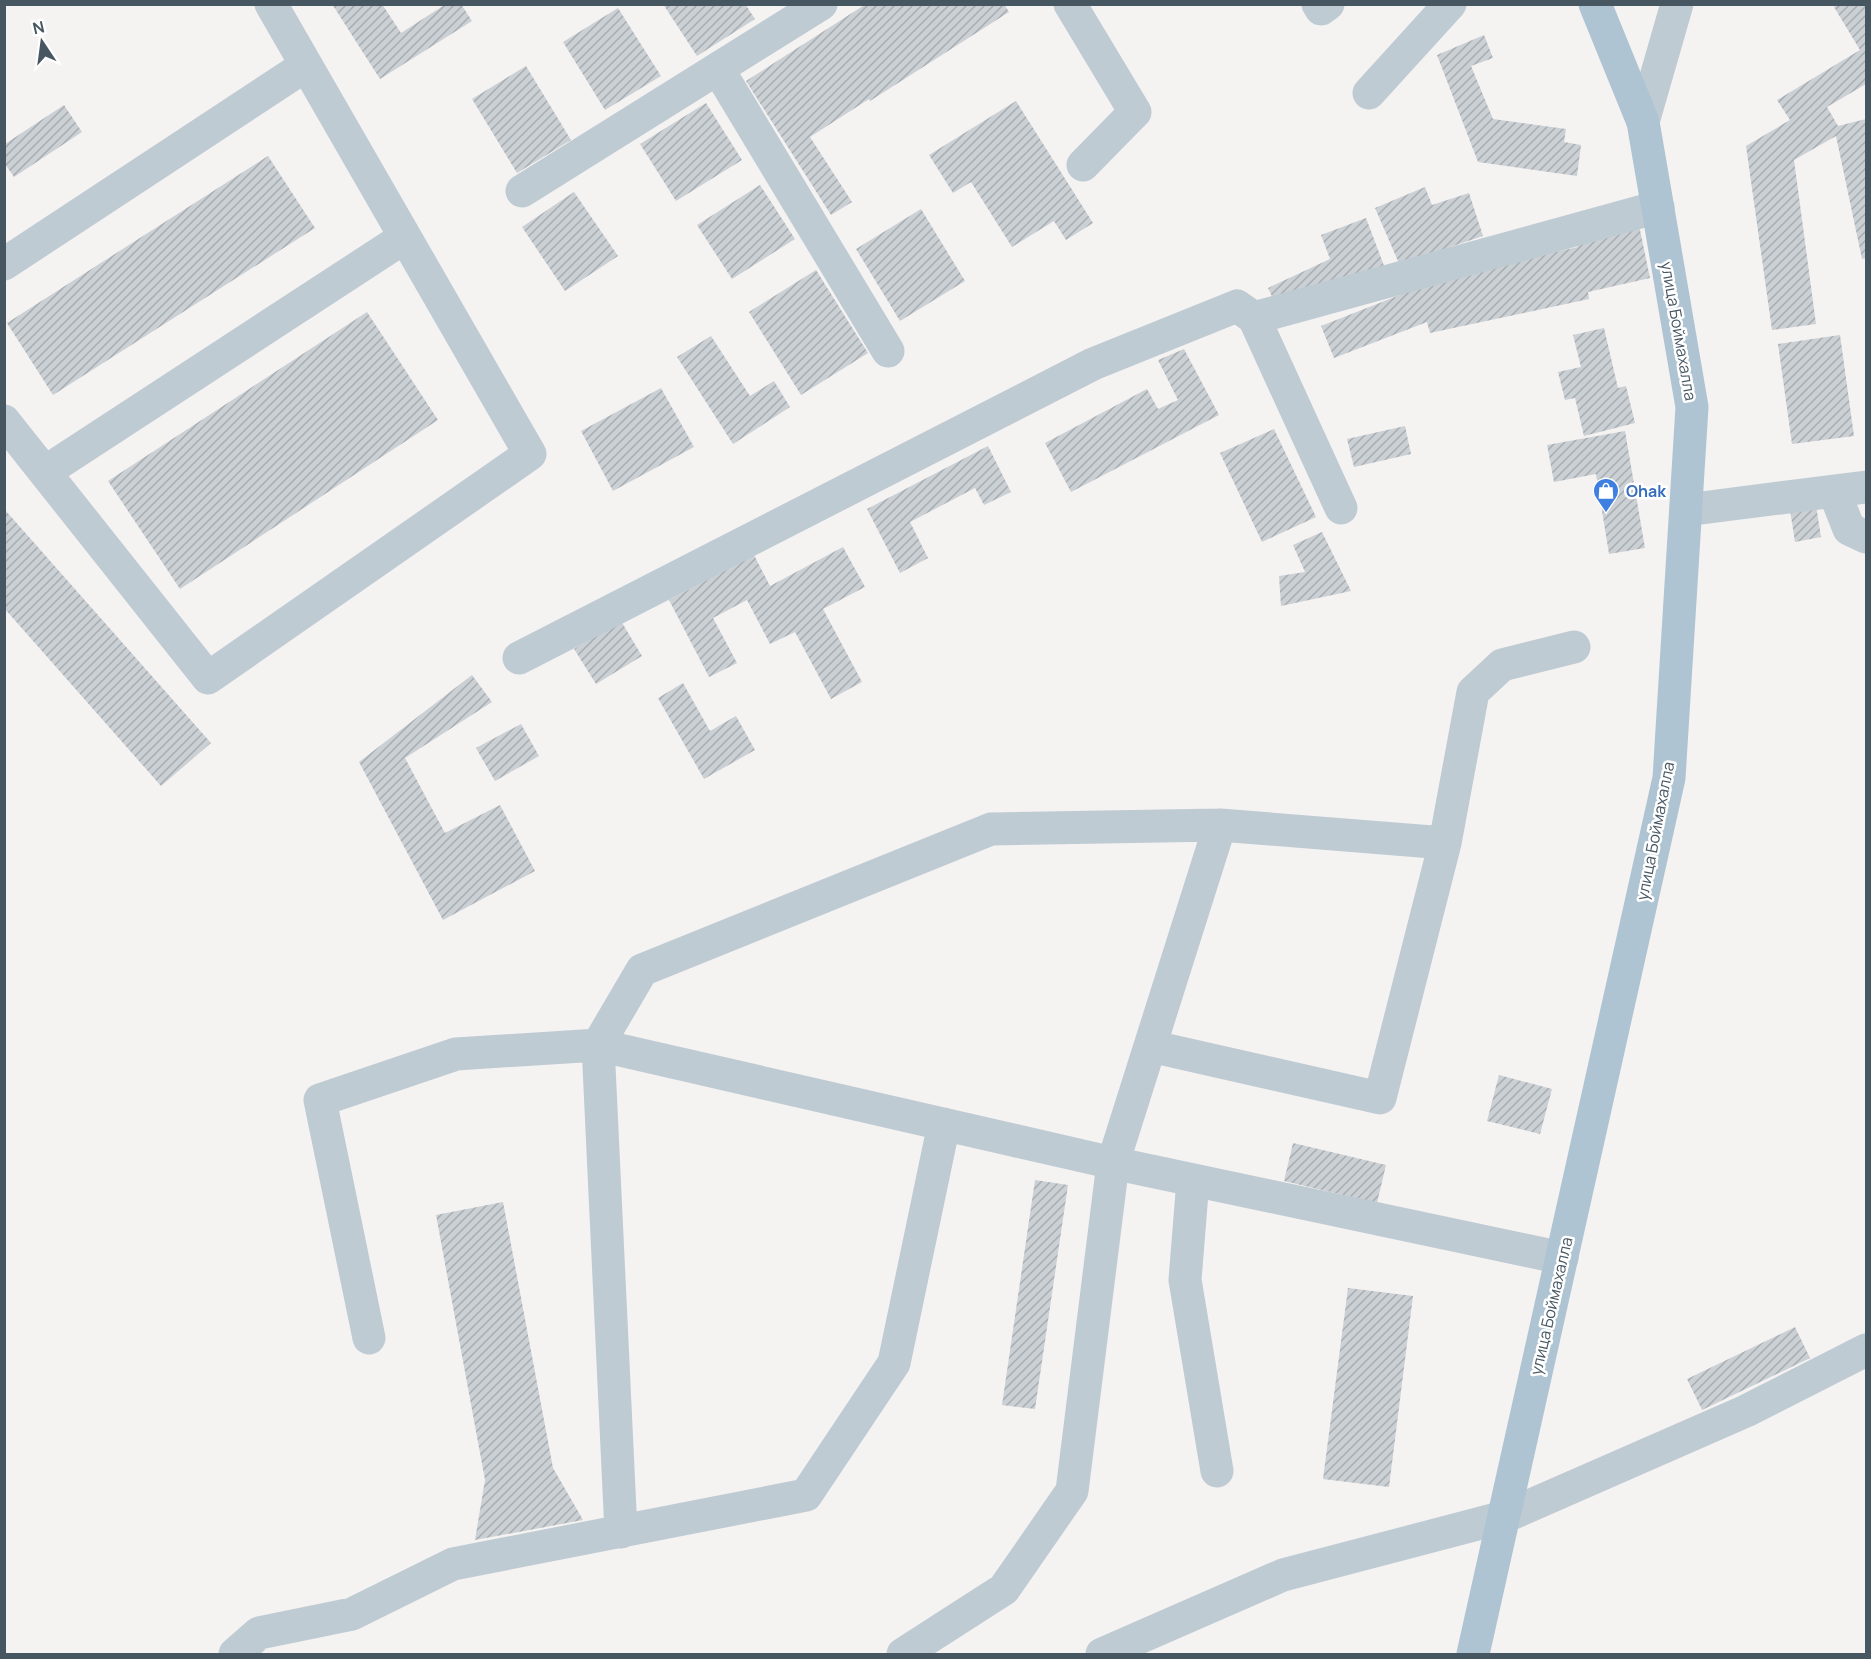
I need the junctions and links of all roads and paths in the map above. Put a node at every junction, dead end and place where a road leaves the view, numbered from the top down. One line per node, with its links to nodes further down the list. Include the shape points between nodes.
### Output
1 (271, 4): 9 (street)
2 (821, 4): 10 (street)
3 (1070, 4): 13 (street, via 1135,112)
4 (1318, 4): 5 (street, via 1322,9)
5 (1328, 4)
6 (1450, 4): 11 (street)
7 (1595, 4): 12 (main road, улица Боймахалла)
8 (1677, 4): 12 (street)
9 (305, 66): 16 (street); 17 (street)
10 (718, 69): 14 (street); 19 (street)
11 (1369, 93)
12 (1643, 122): 15 (main road, улица Боймахалла)
13 (1083, 165)
14 (522, 191)
15 (1658, 207): 18 (street); 25 (main road, улица Боймахалла, via 1692,406)
16 (405, 237): 21 (street); 21 (street, via 530,454 208,678)
17 (4, 264)
18 (1254, 318): 24 (street); 28 (street, via 1237,306 1093,364)
19 (888, 351)
20 (4, 421): 21 (street)
21 (45, 472)
22 (1866, 487): 23 (street)
23 (1834, 491): 25 (street); 26 (street, via 1849,529)
24 (1341, 508)
25 (1686, 510): 36 (main road, улица Боймахалла, via 1669,778)
26 (1866, 537)
27 (1574, 647): 30 (street, via 1502,665 1473,692)
28 (519, 658)
29 (1220, 825): 30 (street); 31 (street, via 991,829 642,970); 32 (street)
30 (1445, 843): 32 (street, via 1380,1098)
31 (598, 1045): 33 (street); 37 (street, via 456,1054 320,1100); 41 (street)
32 (1150, 1046): 34 (street)
33 (944, 1124): 34 (street); 41 (street, via 894,1363 806,1495)
34 (1113, 1163): 35 (street); 43 (street, via 1072,1491 1004,1589)
35 (1192, 1180): 36 (street); 39 (street, via 1185,1280)
36 (1562, 1258): 40 (main road, улица Боймахалла)
37 (369, 1338)
38 (1866, 1350): 40 (street, via 1746,1411)
39 (1217, 1471)
40 (1504, 1517): 44 (street, via 1283,1575); 45 (main road, улица Боймахалла)
41 (621, 1532): 42 (street, via 453,1564 352,1614 259,1632)
42 (235, 1654)
43 (903, 1654)
44 (1102, 1654)
45 (1473, 1654)

